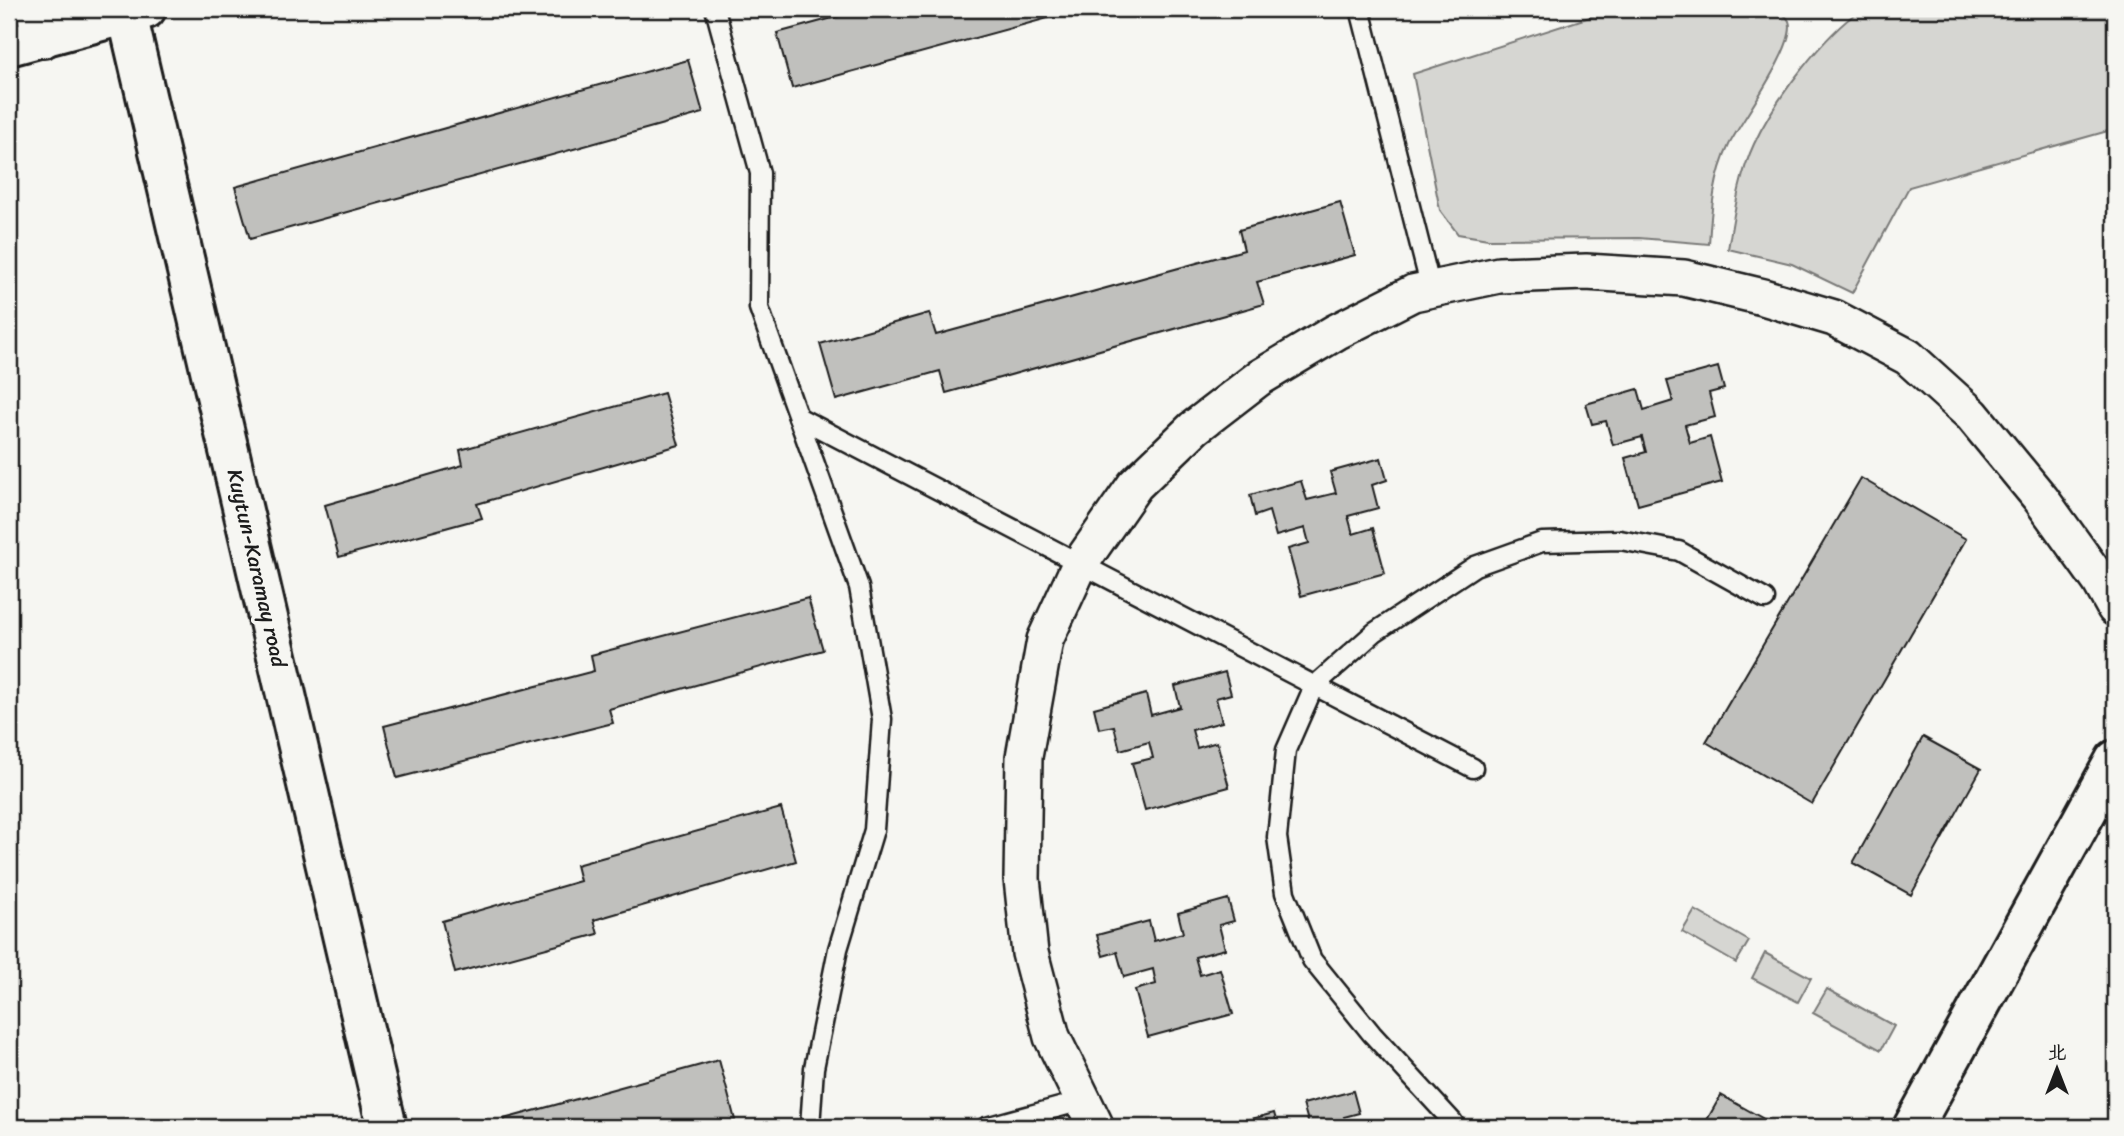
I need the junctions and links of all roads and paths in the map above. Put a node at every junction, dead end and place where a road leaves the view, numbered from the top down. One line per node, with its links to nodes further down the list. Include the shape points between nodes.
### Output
1 (715, 9): 6 (lane, via 760,173 759,308)
2 (1360, 9): 5 (lane)
3 (133, 11): 4 (street); 14 (street, Kuytun-Karamay road)
4 (48, 26)
5 (1431, 289): 7 (street, via 1413,293 1325,338 1259,378 1194,428 1135,485); 9 (street, via 1499,275 1586,272 1684,278 1835,317 1908,358 1972,415 2040,499)
6 (798, 416): 7 (lane); 15 (lane, via 859,587 882,719 874,831 838,949 814,1068)
7 (1080, 564): 10 (lane); 13 (street, via 1045,640 1024,757 1022,879 1030,953 1052,1037)
8 (1765, 600): 10 (lane, via 1679,551 1620,540 1542,542 1475,566 1375,632)
9 (2115, 608)
10 (1314, 686): 12 (lane); 17 (lane, via 1286,750 1277,837 1285,893 1312,960 1453,1122)
11 (2115, 760): 18 (street)
12 (1473, 768)
13 (1089, 1114): 16 (lane)
14 (387, 1127)
15 (810, 1127)
16 (986, 1127)
17 (1450, 1127)
18 (1913, 1127)

